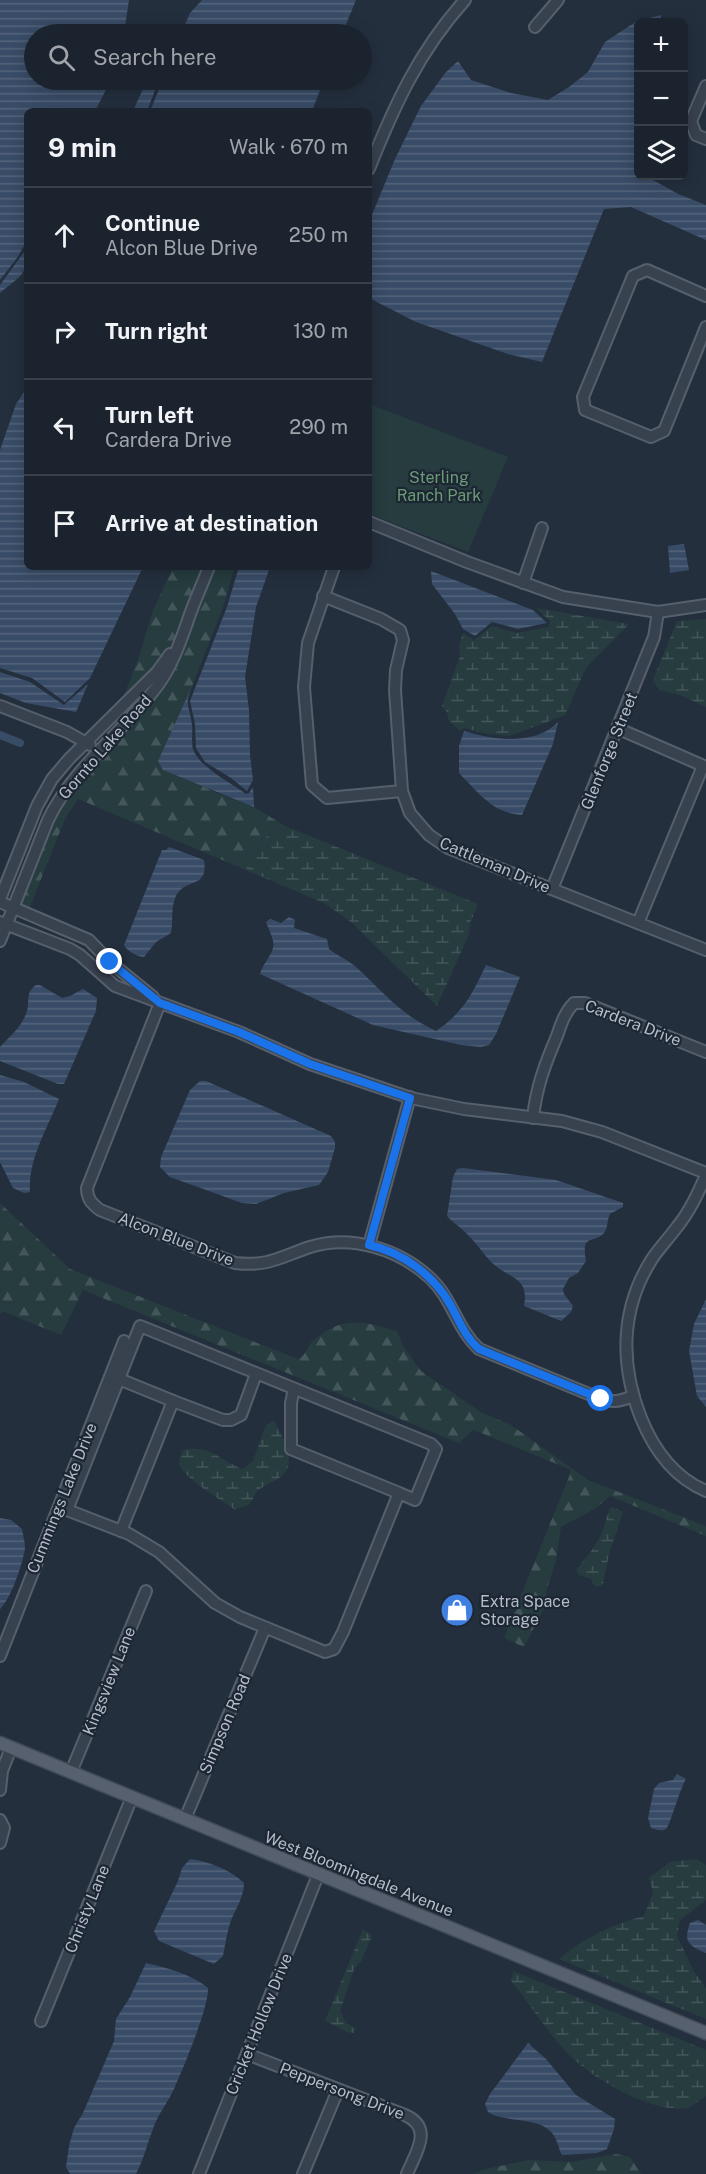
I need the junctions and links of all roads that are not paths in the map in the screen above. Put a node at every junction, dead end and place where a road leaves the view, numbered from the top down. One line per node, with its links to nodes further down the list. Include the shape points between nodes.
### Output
1 (465, 0): 6 (street, via 407,82)
2 (558, 0): 3 (street)
3 (535, 27)
4 (706, 86): 5 (street, via 691,121 696,135)
5 (706, 139)
6 (372, 161)
7 (706, 296): 8 (street, via 648,270 633,276 583,397 585,410 651,437 664,431)
8 (706, 327)
9 (372, 523): 13 (street)
10 (542, 528): 13 (street)
11 (208, 570): 17 (street, Gornto Lake Road)
12 (333, 570): 14 (street)
13 (523, 583): 16 (street, via 563,597)
14 (323, 597): 23 (street, Cattleman Drive, via 400,630 403,640 395,690); 23 (street, via 308,644 304,687 312,785 327,798)
15 (706, 605): 16 (street)
16 (658, 612): 19 (street, Glenforge Street, via 654,637)
17 (187, 622): 20 (street, Gornto Lake Road, via 157,672); 21 (street, Gornto Lake Road, via 180,647 160,683)
18 (0, 706): 20 (street)
19 (619, 729): 22 (street); 24 (street, Glenforge Street)
20 (86, 741): 21 (street); 25 (street, Gornto Lake Road, via 46,788)
21 (98, 752): 26 (street, Gornto Lake Road, via 57,803)
22 (705, 766): 27 (street)
23 (402, 791): 24 (street, Cattleman Drive, via 410,813 429,836 448,848)
24 (552, 889): 27 (street, Cattleman Drive)
25 (0, 901): 26 (street)
26 (13, 908): 28 (street, Gornto Lake Road); 31 (street, via 89,940)
27 (638, 923): 30 (street, Cattleman Drive)
28 (3, 924): 29 (street, Gornto Lake Road); 32 (street, via 70,949)
29 (0, 941)
30 (706, 950)
31 (115, 966): 32 (street); 33 (street)
32 (105, 978): 33 (street, via 115,986)
33 (160, 1003): 35 (street, via 310,1064); 38 (street, Alcon Blue Drive, via 87,1188 93,1205 235,1263 275,1261 323,1244)
34 (706, 1052): 36 (street, Cardera Drive, via 585,1003 574,1003 566,1013 541,1074)
35 (410, 1098): 36 (street); 38 (street)
36 (533, 1118): 37 (street, via 602,1132)
37 (706, 1174): 43 (street, via 688,1211 648,1265 634,1296 626,1344)
38 (369, 1245): 43 (street, Alcon Blue Drive, via 406,1261 432,1280 470,1342 479,1349 610,1402)
39 (124, 1341): 50 (street, Cummings Lake Drive)
40 (256, 1374): 41 (street, via 140,1326); 42 (street); 44 (street, via 240,1415 231,1420)
41 (119, 1379): 44 (street); 47 (street, via 68,1510)
42 (294, 1389): 46 (street, via 291,1449); 46 (street, via 431,1444 436,1449 415,1500)
43 (633, 1396): 45 (street, via 648,1434 664,1460 683,1478)
44 (173, 1401): 47 (street)
45 (706, 1491)
46 (399, 1493): 49 (street, via 334,1649 325,1652)
47 (121, 1531): 49 (street, via 159,1552 215,1603)
48 (146, 1591): 52 (street, Kingsview Lane)
49 (265, 1628): 55 (street, Simpson Road)
50 (0, 1656)
51 (5, 1745): 52 (main road, West Bloomingdale Avenue); 53 (street)
52 (71, 1772): 54 (main road, West Bloomingdale Avenue)
53 (0, 1790)
54 (132, 1797): 55 (main road, West Bloomingdale Avenue); 59 (street, Christy Lane)
55 (185, 1819): 58 (main road, West Bloomingdale Avenue)
56 (0, 1820): 57 (street, via 4,1828)
57 (0, 1843)
58 (318, 1875): 60 (main road, West Bloomingdale Avenue); 61 (street, Cricket Hollow Drive)
59 (41, 2021)
60 (706, 2033)
61 (247, 2054): 62 (street, Peppersong Drive); 63 (street, Cricket Hollow Drive)
62 (338, 2090): 64 (street); 65 (street, Peppersong Drive, via 405,2115 420,2125 421,2139)
63 (199, 2174)
64 (303, 2174)
65 (407, 2174)

